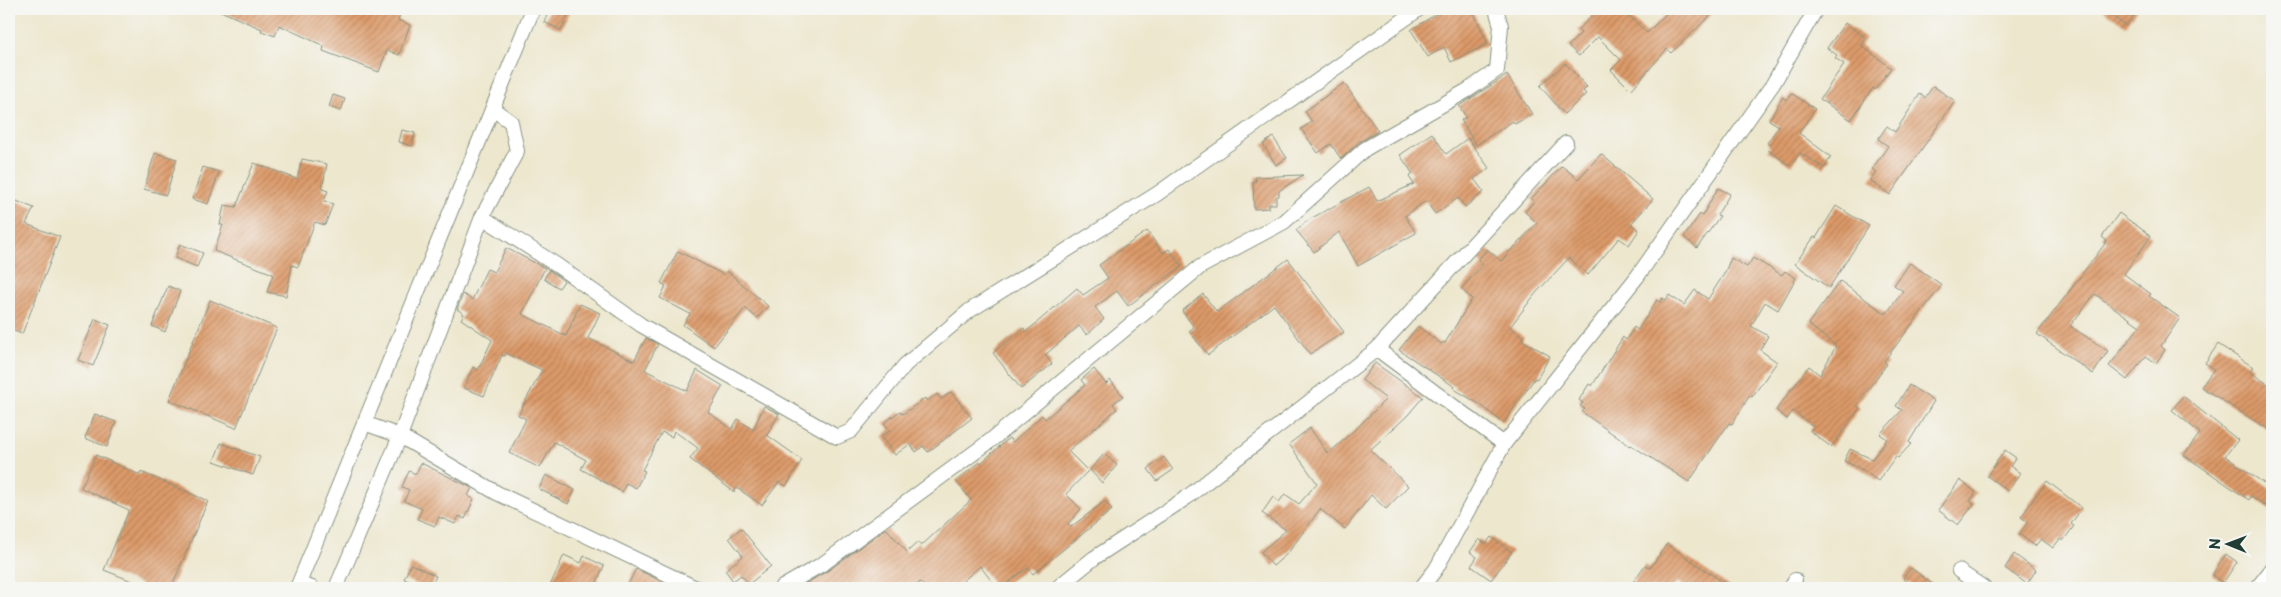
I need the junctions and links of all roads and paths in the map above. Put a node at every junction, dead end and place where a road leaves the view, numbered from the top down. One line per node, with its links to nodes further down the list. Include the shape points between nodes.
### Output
1 (533, 9): 5 (street)
2 (1419, 9): 7 (street, via 1157,194 969,310 905,365 851,431 837,437 641,325)
3 (1496, 9): 17 (street, via 1501,26 1497,70 1365,149 1284,222 1200,267 990,441 824,563)
4 (1816, 9): 11 (street, via 1773,84 1637,277)
5 (492, 109): 7 (street, via 511,122 516,150); 9 (street)
6 (1566, 143): 8 (street)
7 (482, 217): 10 (street)
8 (1377, 349): 11 (street); 18 (street, via 1186,498 1094,558)
9 (364, 423): 10 (street); 14 (street)
10 (400, 436): 15 (street); 16 (street, via 497,493)
11 (1504, 444): 19 (street, via 1436,568)
12 (2272, 569): 21 (street)
13 (1959, 571): 20 (street)
14 (303, 587)
15 (336, 588)
16 (696, 588)
17 (781, 588)
18 (1058, 588)
19 (1421, 588)
20 (1984, 588)
21 (2256, 588)

